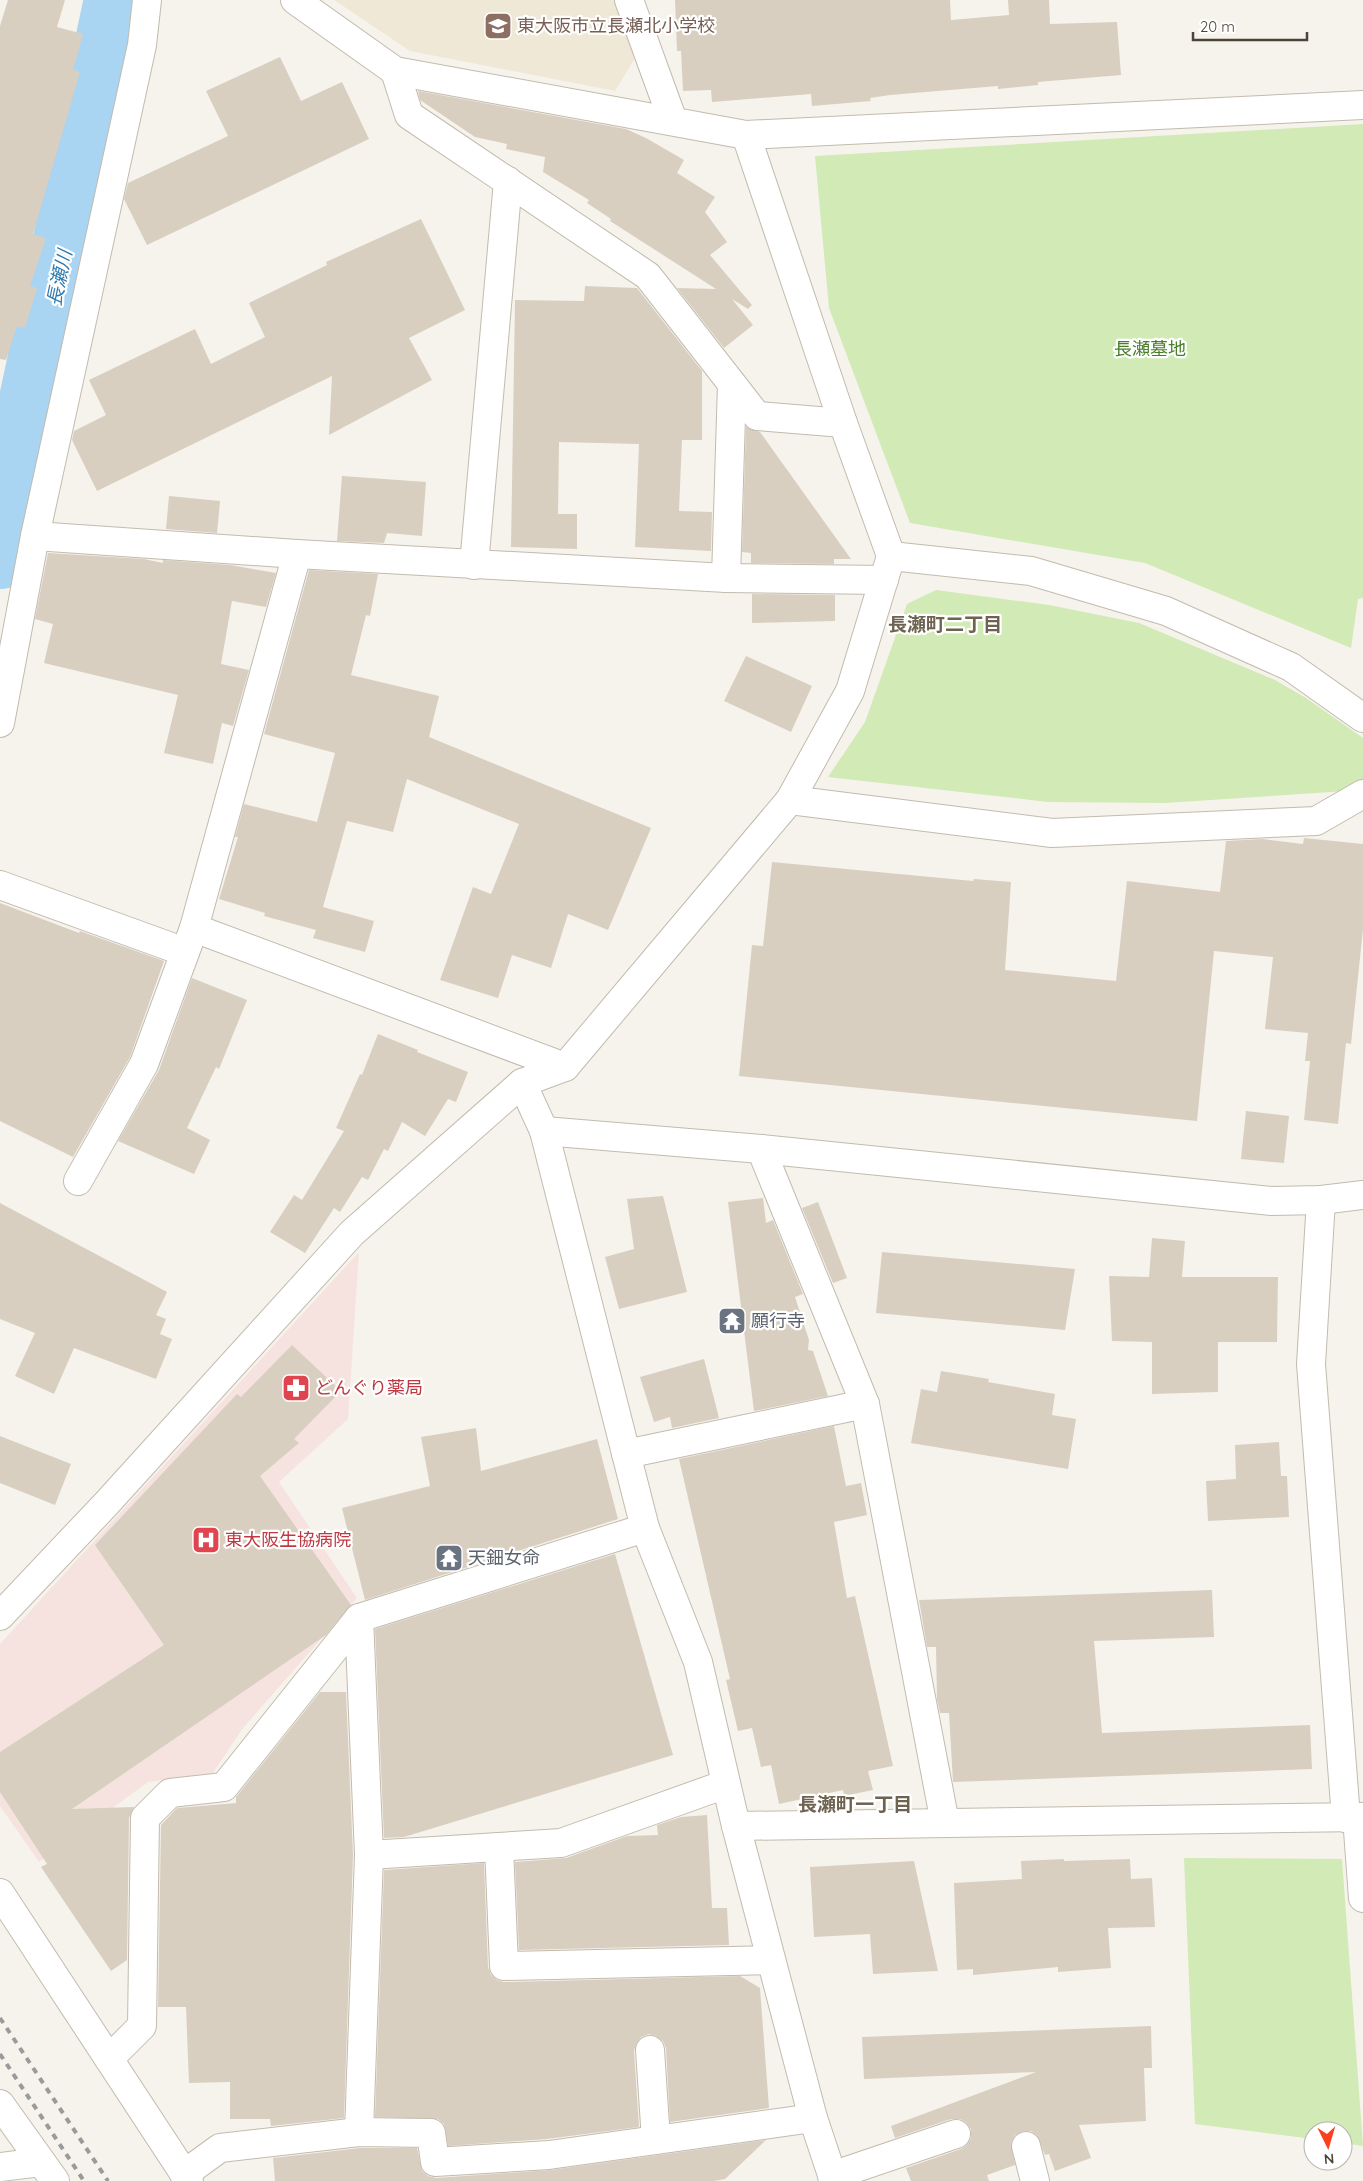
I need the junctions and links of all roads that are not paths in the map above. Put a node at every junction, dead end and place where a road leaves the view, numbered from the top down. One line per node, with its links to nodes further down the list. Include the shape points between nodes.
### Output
1 (147, 0): 11 (street, via 140,55)
2 (295, 0): 4 (street)
3 (629, 0): 6 (street)
4 (395, 71): 6 (street); 8 (street, via 409,115)
5 (1363, 106): 7 (street)
6 (673, 121): 7 (street)
7 (746, 135): 10 (street)
8 (508, 181): 9 (street, via 648,276); 13 (street)
9 (732, 384): 10 (street, via 757,416); 15 (street)
10 (843, 423): 14 (street)
11 (35, 536): 12 (street); 17 (street)
12 (297, 554): 13 (street); 21 (street)
13 (474, 564): 15 (street)
14 (887, 568): 15 (street); 16 (street, via 1031,571 1166,611 1291,667); 19 (street, via 850,691)
15 (726, 578)
16 (1363, 718)
17 (0, 723)
18 (1363, 794): 19 (street, via 1316,821 1052,834)
19 (790, 800): 22 (street)
20 (0, 885): 21 (street)
21 (189, 940): 22 (street); 26 (street, via 144,1064)
22 (565, 1067): 23 (street)
23 (522, 1083): 24 (street); 32 (street, via 352,1232)
24 (544, 1130): 25 (street); 30 (street)
25 (761, 1150): 28 (street, via 1272,1201); 29 (street)
26 (78, 1181)
27 (1363, 1195): 28 (street)
28 (1321, 1200): 35 (street, via 1311,1364)
29 (865, 1404): 30 (street); 36 (street)
30 (626, 1454): 31 (street)
31 (645, 1528): 33 (street); 34 (street, via 698,1662)
32 (0, 1616)
33 (359, 1618): 39 (street); 44 (street, via 224,1787 170,1793 145,1818 142,2026)
34 (726, 1784): 37 (street); 38 (street, via 561,1843)
35 (1355, 1817): 36 (street); 41 (street)
36 (945, 1823): 37 (street)
37 (736, 1826): 42 (street)
38 (499, 1847): 39 (street); 42 (street, via 504,1966)
39 (369, 1855): 47 (street)
40 (0, 1894): 44 (street)
41 (1363, 1898)
42 (771, 1960): 46 (street)
43 (650, 2050): 49 (street)
44 (109, 2059): 54 (street)
45 (0, 2104): 52 (street)
46 (813, 2118): 49 (street); 55 (street)
47 (360, 2132): 53 (street, via 431,2133); 54 (street, via 220,2148)
48 (956, 2134): 55 (street)
49 (656, 2140): 53 (street)
50 (1026, 2146): 56 (street)
51 (0, 2167): 52 (street)
52 (48, 2171)
53 (436, 2171)
54 (187, 2177)
55 (833, 2178)
56 (1035, 2181)

